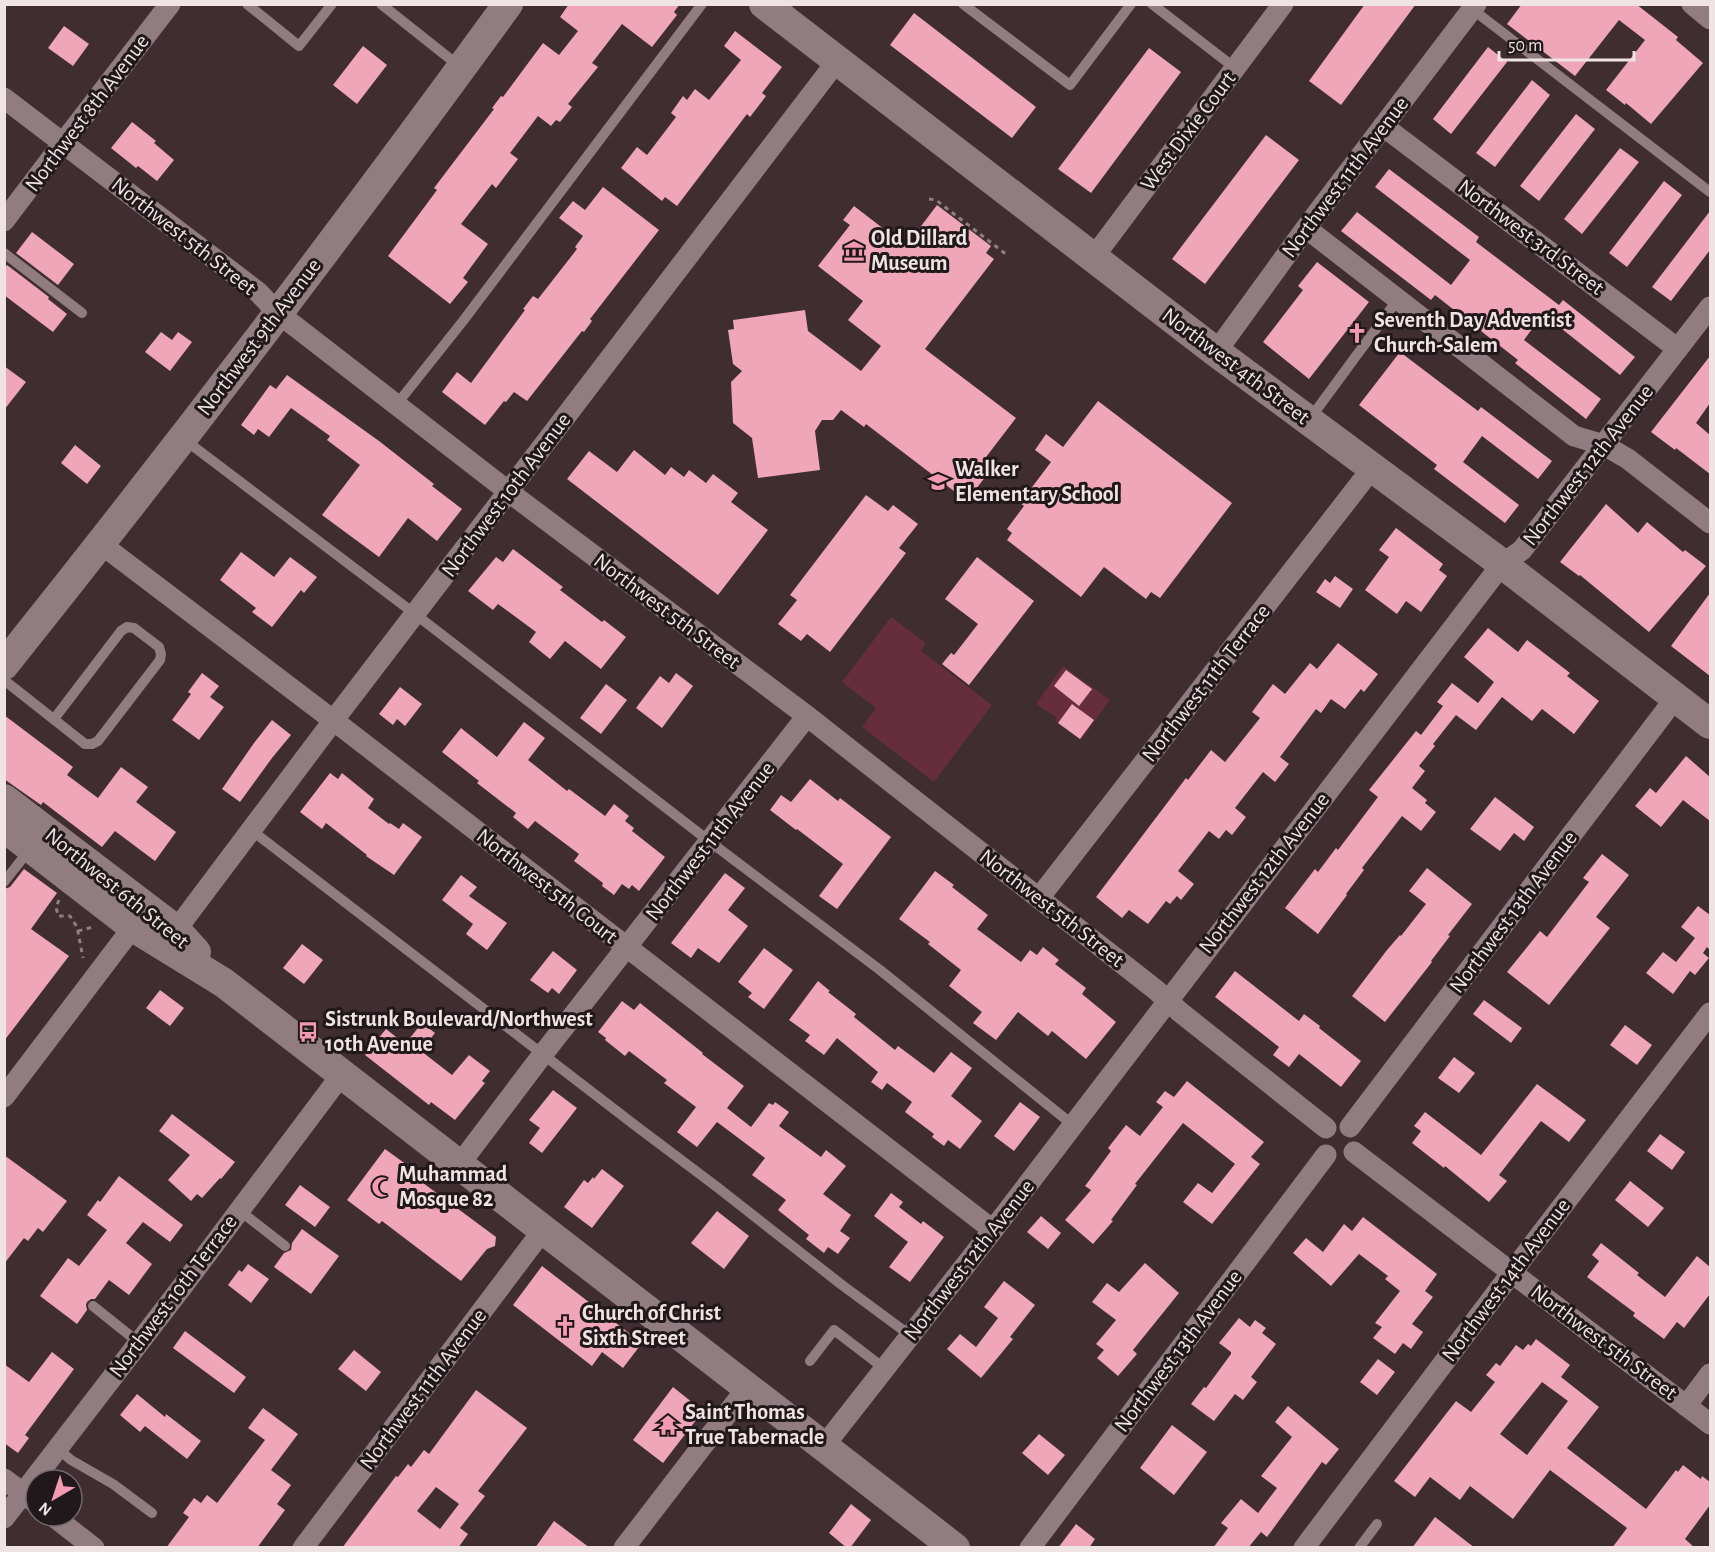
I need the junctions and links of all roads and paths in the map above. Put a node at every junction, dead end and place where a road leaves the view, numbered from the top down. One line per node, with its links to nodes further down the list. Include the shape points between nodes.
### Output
1 (170, 4): 20 (street, Northwest 8th Avenue)
2 (247, 4): 3 (lane, via 299,46)
3 (332, 4)
4 (381, 4): 16 (lane)
5 (508, 4): 16 (street, Northwest 9th Avenue)
6 (702, 4): 34 (lane)
7 (764, 4): 15 (street, Northwest 4th Street)
8 (963, 4): 9 (lane, via 1070,85)
9 (1131, 4)
10 (1152, 4): 17 (lane)
11 (1283, 4): 17 (street, West Dixie Court)
12 (1692, 4): 14 (street)
13 (1474, 7): 19 (street, Northwest 11th Avenue); 21 (lane)
14 (1710, 19)
15 (837, 61): 27 (street, Northwest 4th Street); 39 (street, Northwest 10th Avenue)
16 (461, 68): 31 (street, Northwest 9th Avenue)
17 (1235, 68): 27 (street, West Dixie Court)
18 (4, 99): 20 (street, Northwest 5th Street)
19 (1383, 126): 24 (street, Northwest 11th Avenue); 32 (street, Northwest 3rd Street)
20 (63, 143): 23 (street, Northwest 8th Avenue); 31 (street, Northwest 5th Street, via 258,292)
21 (1710, 192)
22 (929, 199): 26 (path, via 936,200)
23 (4, 221)
24 (1306, 228): 28 (street); 33 (street, Northwest 11th Avenue)
25 (4, 253): 30 (lane)
26 (1007, 255)
27 (1093, 258): 33 (street, Northwest 4th Street)
28 (1398, 299): 35 (lane); 37 (street, via 1574,436)
29 (1710, 307): 32 (street, Northwest 12th Avenue)
30 (82, 313)
31 (278, 313): 34 (street, Northwest 5th Street); 36 (street, Northwest 9th Avenue)
32 (1678, 348): 37 (street, Northwest 12th Avenue)
33 (1216, 352): 35 (street, Northwest 4th Street)
34 (397, 404): 39 (street, Northwest 5th Street)
35 (1309, 420): 38 (street, Northwest 4th Street)
36 (182, 438): 41 (street, Northwest 9th Avenue); 43 (lane)
37 (1604, 445): 40 (street); 42 (street, Northwest 12th Avenue, via 1522,550)
38 (1373, 467): 42 (street, Northwest 4th Street); 58 (street, Northwest 11th Terrace)
39 (509, 492): 43 (street, Northwest 10th Avenue); 47 (street, Northwest 5th Street)
40 (1710, 523)
41 (101, 544): 44 (street, Northwest 9th Avenue); 49 (street, Northwest 5th Court)
42 (1502, 564): 46 (street, Northwest 4th Street); 64 (street, Northwest 12th Avenue)
43 (415, 614): 49 (street, Northwest 10th Avenue); 54 (lane)
44 (4, 665)
45 (4, 681): 48 (lane)
46 (1676, 697): 50 (street, Northwest 4th Street); 70 (street, Northwest 13th Avenue)
47 (807, 716): 54 (street, Northwest 11th Avenue); 58 (street, Northwest 5th Street)
48 (54, 719): 48 (lane, via 85,744 98,741 160,660 159,647 134,628 121,631)
49 (333, 721): 53 (street, Northwest 10th Avenue); 61 (street, Northwest 5th Court)
50 (1710, 724)
51 (4, 798): 60 (street, Northwest 6th Street)
52 (4, 827): 55 (street, Northwest 6th Street)
53 (251, 830): 60 (street, Northwest 10th Avenue); 66 (lane)
54 (709, 842): 61 (street, Northwest 11th Avenue); 69 (lane, via 880,970)
55 (31, 847): 56 (lane); 59 (street, Northwest 6th Street)
56 (4, 882)
57 (60, 898): 62 (path, via 58,916 70,916 77,927)
58 (1039, 898): 64 (street, Northwest 5th Street)
59 (133, 927): 63 (street, Northwest 6th Street); 68 (street)
60 (176, 930): 63 (street, Northwest 6th Street)
61 (627, 948): 66 (street, Northwest 11th Avenue); 77 (street, Northwest 5th Court)
62 (82, 958)
63 (224, 983): 67 (street, Northwest 6th Street)
64 (1168, 999): 69 (street, Northwest 12th Avenue); 71 (street, Northwest 5th Street)
65 (1710, 1013): 79 (street, Northwest 14th Avenue)
66 (543, 1054): 74 (street, Northwest 11th Avenue); 81 (lane)
67 (342, 1074): 74 (street, Northwest 6th Street); 75 (street, Northwest 10th Terrace)
68 (4, 1097)
69 (1073, 1125): 77 (street, Northwest 12th Avenue)
70 (1350, 1127): 71 (street, via 1335,1123); 72 (street, via 1356,1136)
71 (1326, 1128): 73 (street, via 1320,1145)
72 (1354, 1152): 73 (street, via 1344,1159); 79 (street, Northwest 5th Street)
73 (1326, 1155): 103 (street, Northwest 13th Avenue)
74 (459, 1165): 76 (street, Northwest 6th Street)
75 (238, 1210): 78 (lane); 82 (street, Northwest 10th Terrace)
76 (543, 1230): 86 (street, Northwest 6th Street); 100 (street, Northwest 11th Avenue)
77 (993, 1230): 81 (street, Northwest 12th Avenue)
78 (285, 1246)
79 (1512, 1272): 87 (street, Northwest 5th Street); 104 (street, Northwest 14th Avenue)
80 (93, 1306): 82 (lane)
81 (911, 1335): 84 (street, Northwest 12th Avenue)
82 (138, 1342): 90 (street, Northwest 10th Terrace)
83 (810, 1361): 84 (lane, via 834,1330)
84 (885, 1369): 89 (street, Northwest 12th Avenue)
85 (1710, 1374): 87 (street)
86 (747, 1388): 89 (street, Northwest 6th Street); 101 (street)
87 (1686, 1406): 88 (street, Northwest 5th Street)
88 (1710, 1424)
89 (824, 1446): 102 (street, Northwest 6th Street)
90 (57, 1448): 91 (street, Northwest 10th Terrace); 95 (lane)
91 (46, 1468)
92 (4, 1479): 93 (street)
93 (24, 1494)
94 (24, 1502): 96 (street, Northwest 10th Terrace)
95 (152, 1513)
96 (4, 1518)
97 (1377, 1524): 105 (lane)
98 (68, 1528): 99 (street)
99 (94, 1548)
100 (303, 1548)
101 (624, 1548)
102 (955, 1548)
103 (1030, 1548)
104 (1304, 1548)
105 (1359, 1548)

